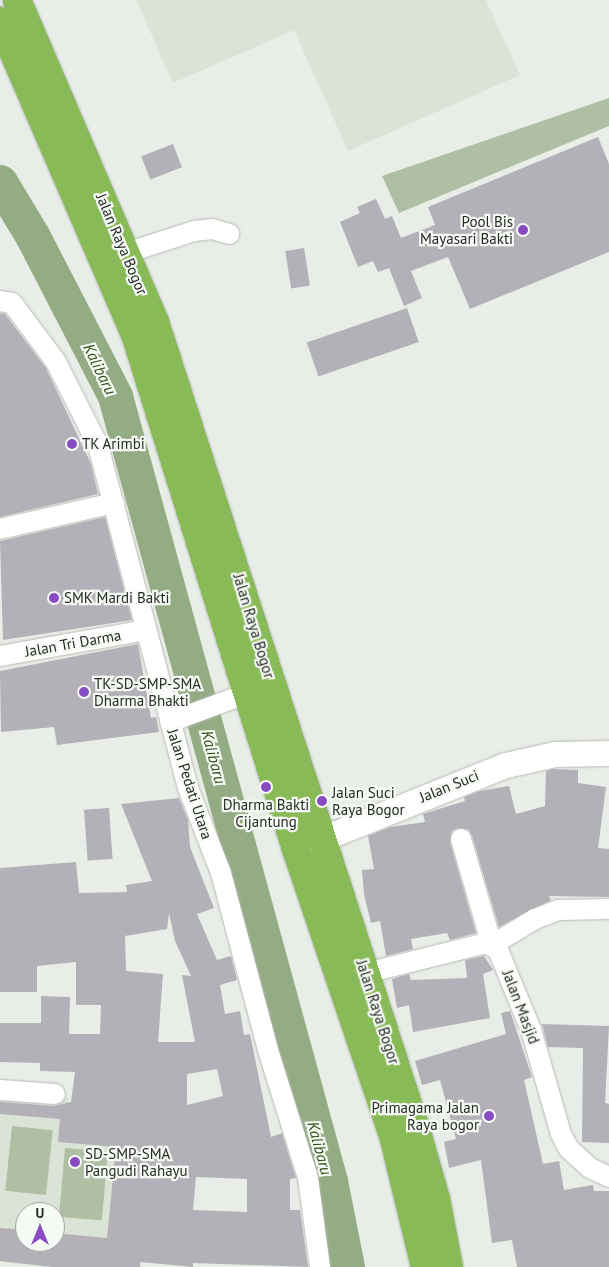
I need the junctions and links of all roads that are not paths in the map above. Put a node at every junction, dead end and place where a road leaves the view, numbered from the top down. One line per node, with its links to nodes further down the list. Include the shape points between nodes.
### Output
1 (17, 0): 4 (highway, Jalan Raya Bogor)
2 (0, 21): 10 (highway, Jalan Raya Bogor, via 136,337)
3 (230, 234): 4 (street, via 212,229 194,230)
4 (126, 253): 14 (highway, Jalan Raya Bogor, via 155,322 204,467)
5 (0, 301): 6 (street, Jalan Pedati Utara, via 12,303 66,380 98,445)
6 (114, 503): 7 (street); 8 (street, Jalan Pedati Utara)
7 (0, 529)
8 (146, 630): 9 (street, Jalan Tri Darma); 11 (street, Jalan Pedati Utara)
9 (0, 656)
10 (248, 693): 11 (street); 14 (highway, Jalan Raya Bogor)
11 (170, 722): 21 (street, Jalan Pedati Utara, via 188,788 221,873 268,1050 308,1178)
12 (609, 753): 14 (street, Jalan Suci, via 533,758 443,796)
13 (461, 838): 16 (street)
14 (309, 845): 17 (highway, Jalan Raya Bogor); 22 (highway, Jalan Raya Bogor, via 394,1139)
15 (609, 909): 16 (street, via 559,910)
16 (489, 944): 17 (street); 20 (street, Jalan Masjid, via 505,965 531,1030 561,1134 569,1149 590,1168)
17 (366, 973): 23 (highway, Jalan Raya Bogor, via 427,1166)
18 (0, 1090): 19 (street)
19 (55, 1094)
20 (609, 1177)
21 (320, 1267)
22 (426, 1267)
23 (449, 1267)

